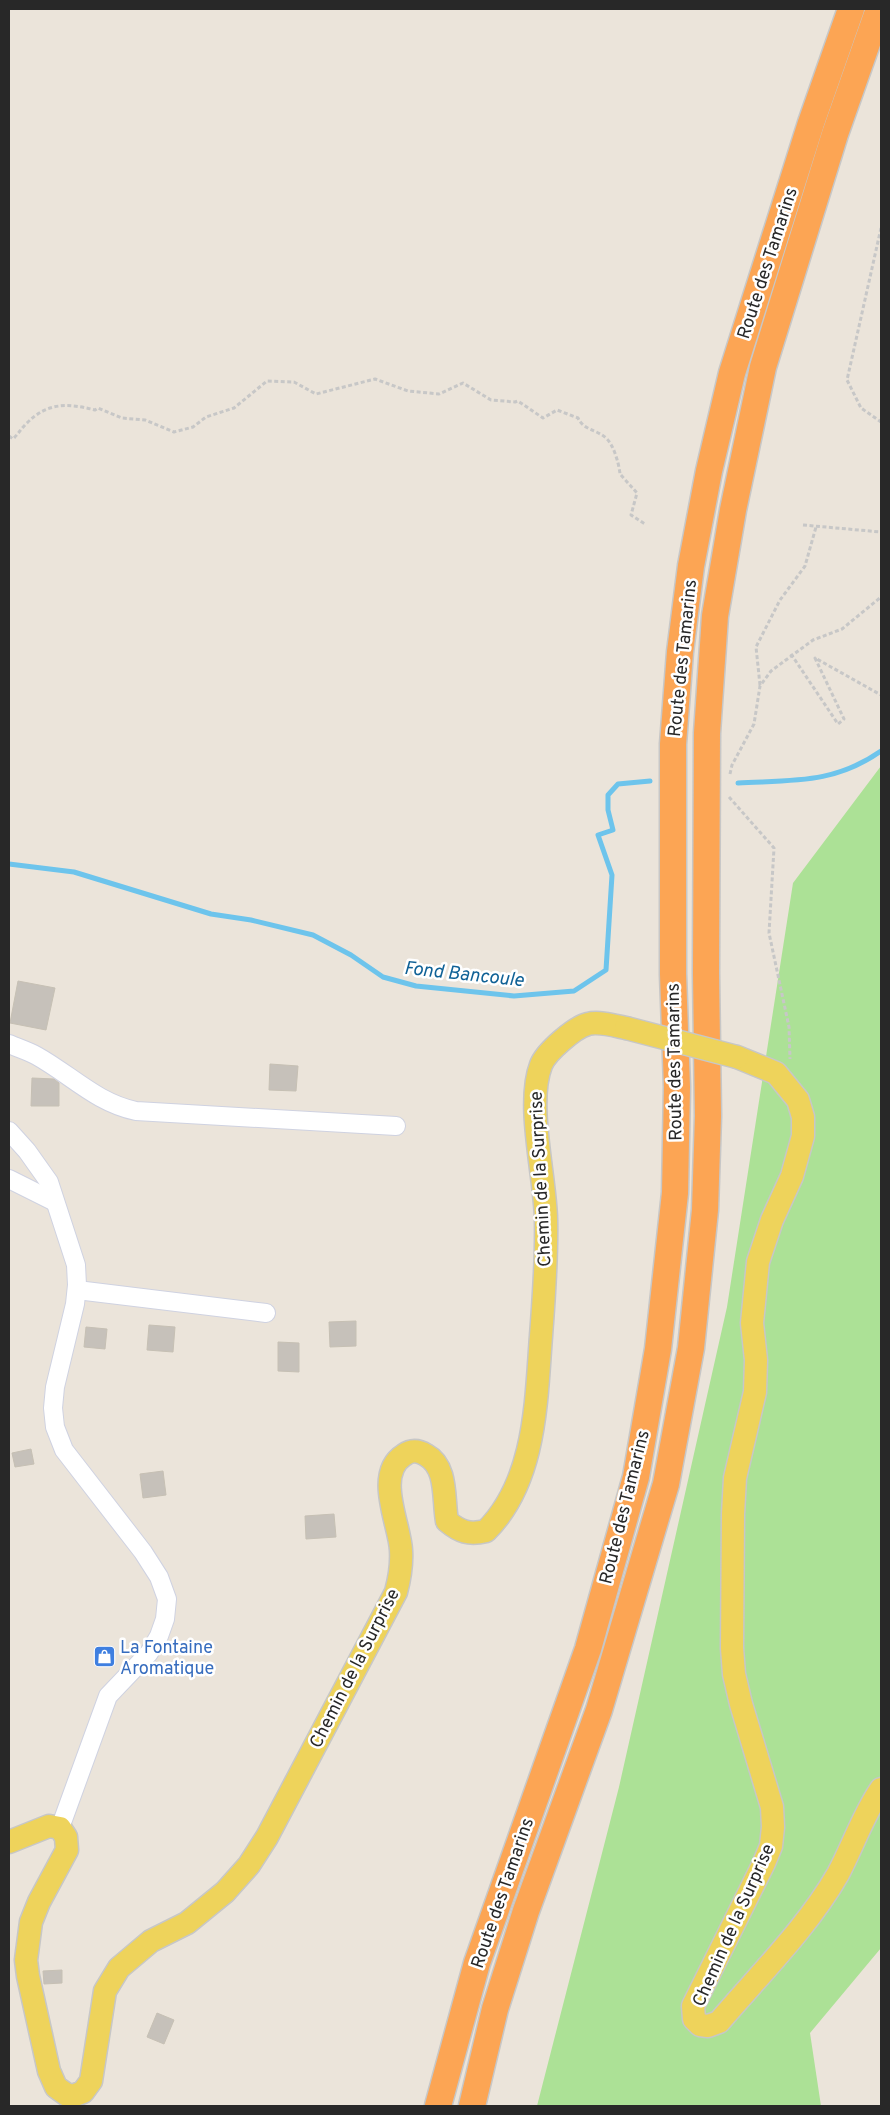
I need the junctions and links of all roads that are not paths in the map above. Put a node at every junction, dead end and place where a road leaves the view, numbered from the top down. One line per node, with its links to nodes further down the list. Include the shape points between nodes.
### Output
1 (851, 9): 13 (highway, Route des Tamarins, via 811,123 732,373 709,471 690,575 673,744 675,1193 658,1349 636,1477 588,1649 477,1963)
2 (879, 9): 14 (highway, Route des Tamarins, via 763,367 715,616 707,733 706,1210 689,1358 666,1484 599,1710 526,1911 495,2009)
3 (9, 1044): 4 (street, via 37,1056 120,1108)
4 (396, 1126)
5 (9, 1131): 7 (street, via 49,1182)
6 (9, 1179): 7 (street)
7 (56, 1202): 8 (street, via 76,1265)
8 (77, 1290): 9 (street); 11 (street, via 55,1388 55,1427 69,1456 143,1552 159,1577 167,1598 165,1619 149,1653 108,1696)
9 (266, 1313)
10 (881, 1790): 11 (main road, Chemin de la Surprise, bridge, via 837,1874 812,1912 719,2022 700,2025 694,2019 693,2006 771,1846 772,1807 734,1674 733,1514 735,1478 755,1392 752,1323 758,1262 792,1176 803,1136 803,1117 798,1100 776,1073 737,1056 626,1028 589,1023 563,1039 542,1063 534,1089 546,1219 544,1288 534,1416 527,1451 506,1506 486,1532 460,1532 447,1521 438,1464 419,1451 401,1457 394,1469 390,1488 390,1504 402,1547 402,1570 396,1592 267,1837 249,1865 226,1892 186,1923 134,1953 119,1968 105,1990 91,2081 83,2092 70,2097 56,2088 49,2071 26,1960 31,1922 67,1850 66,1837)
11 (60, 1828): 12 (main road, via 43,1828)
12 (9, 1842)
13 (438, 2106)
14 (472, 2106)

